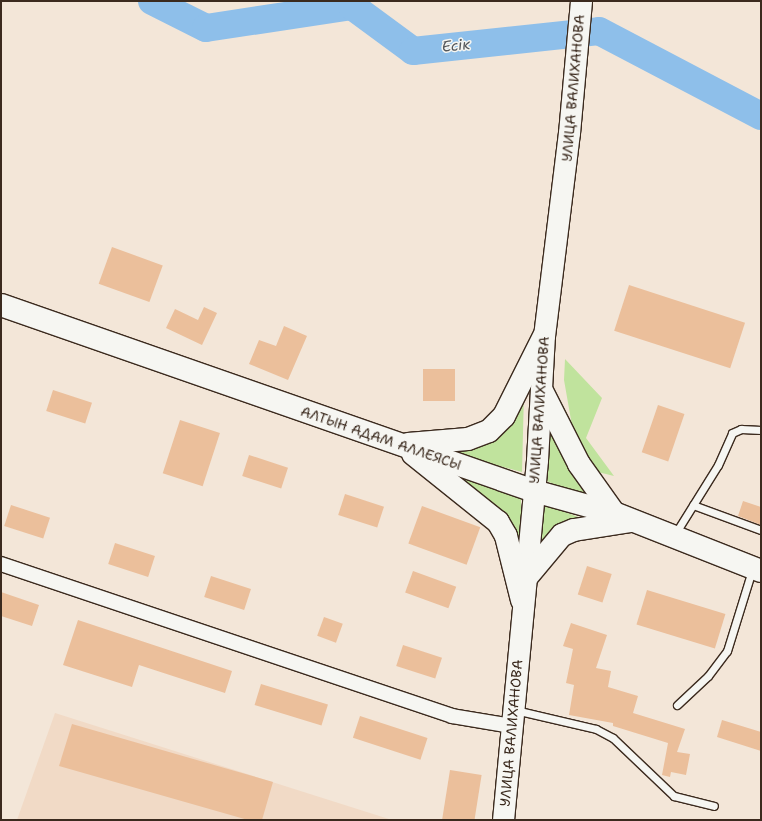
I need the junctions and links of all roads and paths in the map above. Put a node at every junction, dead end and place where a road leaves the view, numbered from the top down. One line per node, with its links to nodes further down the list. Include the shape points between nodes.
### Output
1 (581, 1): 3 (main road, УЛИЦА ВАЛИХАНОВА, via 569,133)
2 (1, 305): 6 (main road, АЛТЫН АДАМ АЛЛЕЯСЫ)
3 (544, 336): 4 (main road, УЛИЦА ВАЛИХАНОВА); 6 (main road, via 504,416 489,430 468,438)
4 (542, 391): 7 (main road, УЛИЦА ВАЛИХАНОВА); 9 (main road, via 579,464)
5 (761, 430): 8 (lane, via 741,429 732,433 718,465)
6 (402, 445): 7 (main road, АЛТЫН АДАМ АЛЛЕЯСЫ); 16 (main road, via 498,522 506,536)
7 (534, 491): 9 (main road, АЛТЫН АДАМ АЛЛЕЯСЫ); 15 (main road, УЛИЦА ВАЛИХАНОВА)
8 (694, 505): 11 (lane); 12 (lane)
9 (614, 513): 10 (main road, АЛТЫН АДАМ АЛЛЕЯСЫ)
10 (636, 521): 12 (main road, АЛТЫН АДАМ АЛЛЕЯСЫ); 15 (main road, via 574,530 562,535)
11 (761, 530)
12 (673, 538): 14 (main road, АЛТЫН АДАМ АЛЛЕЯСЫ)
13 (1, 564): 18 (street, via 452,716)
14 (757, 570): 17 (lane, via 727,651 708,676)
15 (526, 578): 16 (main road, УЛИЦА ВАЛИХАНОВА)
16 (522, 600): 18 (main road, УЛИЦА ВАЛИХАНОВА)
17 (677, 705)
18 (513, 718): 19 (lane, via 596,729 613,738 674,796); 20 (main road, УЛИЦА ВАЛИХАНОВА)
19 (714, 806)
20 (503, 820)

